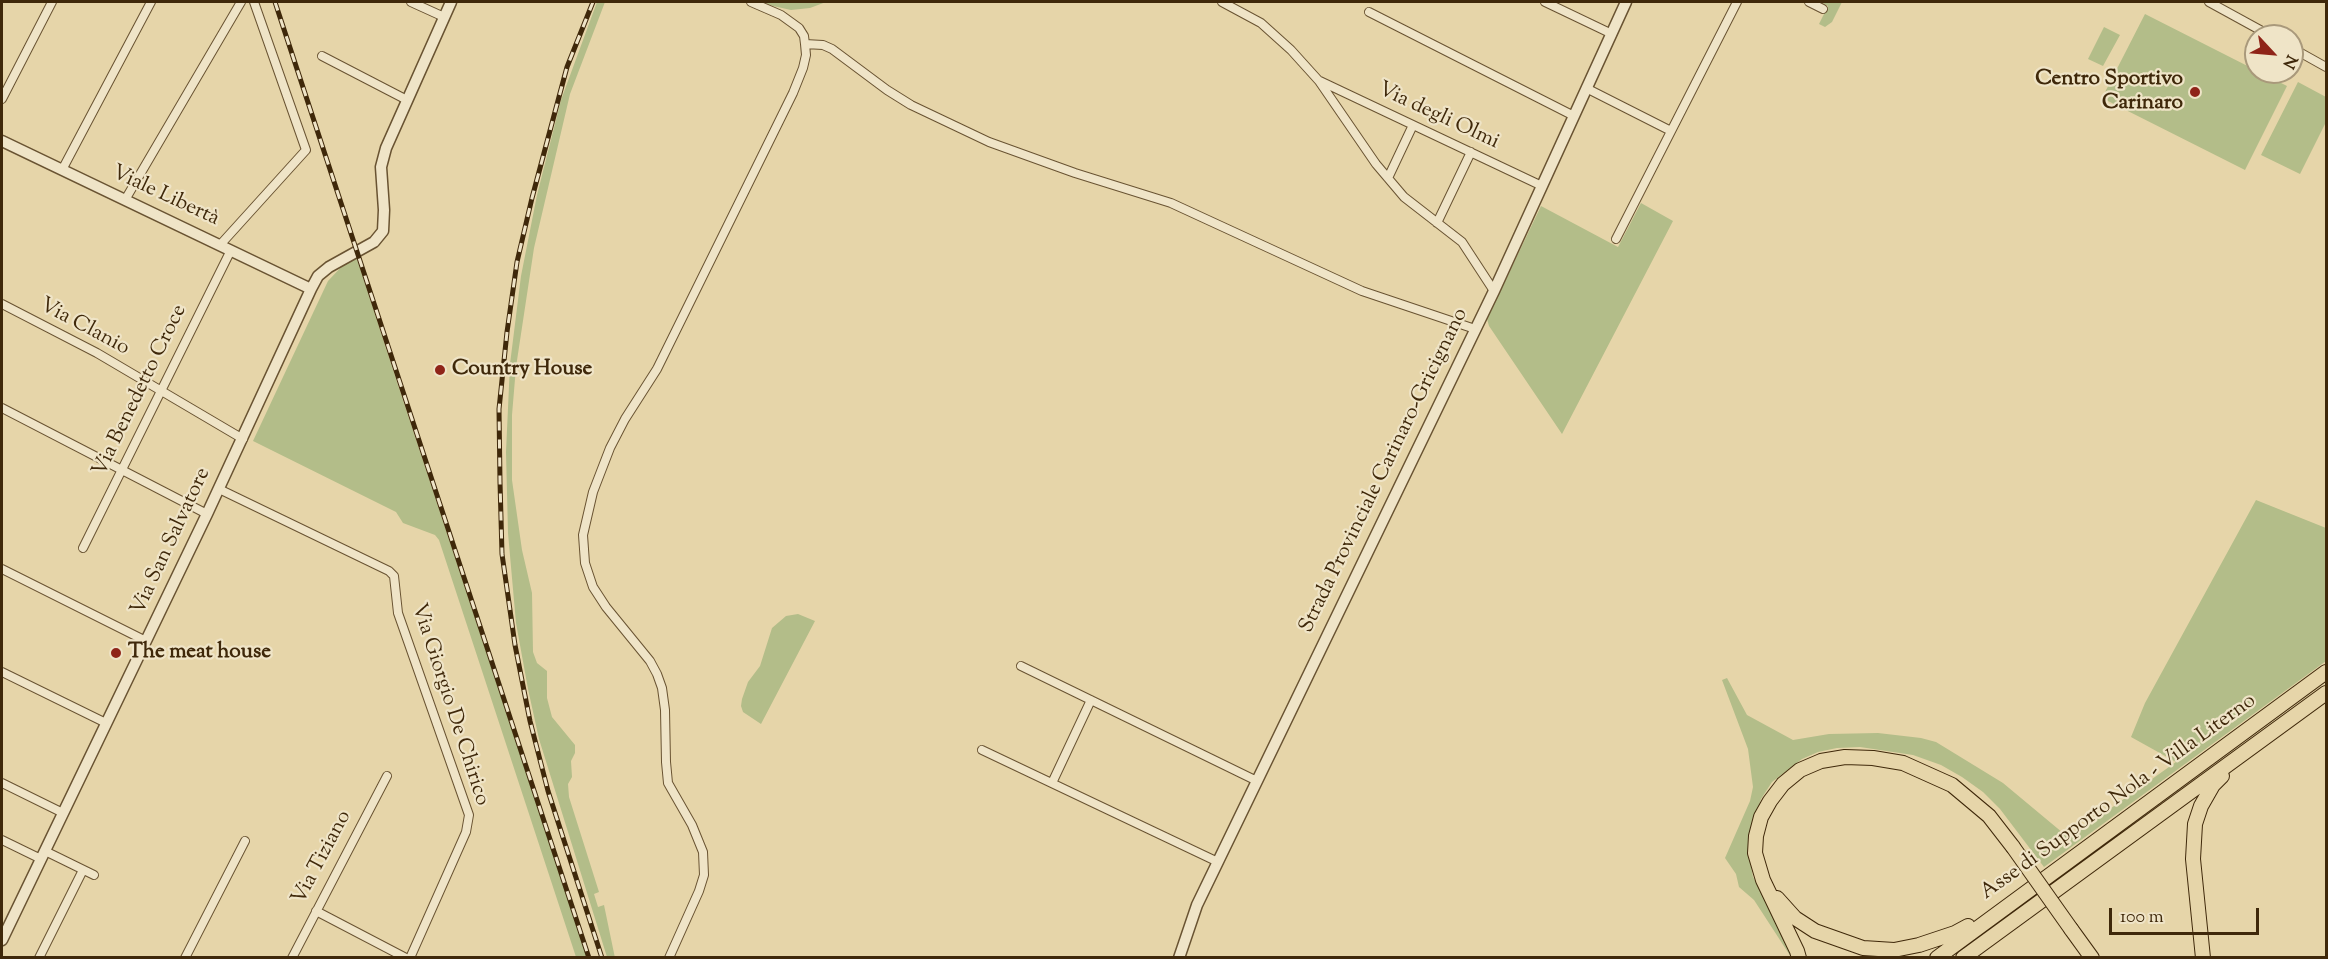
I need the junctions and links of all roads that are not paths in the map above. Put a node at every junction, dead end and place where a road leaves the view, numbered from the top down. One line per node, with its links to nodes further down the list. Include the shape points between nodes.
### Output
1 (52, 2): 25 (street)
2 (151, 2): 32 (street)
3 (241, 2): 35 (street)
4 (254, 2): 38 (street, via 306,150)
5 (411, 2): 16 (street)
6 (451, 2): 16 (street)
7 (751, 2): 19 (street, via 782,15 799,28)
8 (1222, 2): 23 (street, via 1261,23)
9 (1545, 2): 18 (street)
10 (1626, 2): 18 (street, Strada Provinciale Carinaro-Gricignano)
11 (1737, 2): 29 (street)
12 (1809, 2): 14 (street)
13 (2209, 2): 17 (street)
14 (1823, 9)
15 (1369, 12): 27 (street)
16 (444, 17): 26 (street)
17 (2249, 24)
18 (1612, 34): 24 (street, Strada Provinciale Carinaro-Gricignano)
19 (805, 44): 43 (street, via 832,49 911,105 989,142 1171,203 1330,278); 80 (street, via 806,56 793,93 657,369 610,448 593,492 583,535 585,563 593,587 657,674 662,688 668,783 703,852 704,875 699,891)
20 (2304, 55): 22 (street)
21 (322, 56): 26 (street)
22 (2326, 67)
23 (1319, 81): 28 (street, Via degli Olmi); 33 (street)
24 (1586, 88): 27 (street, Strada Provinciale Carinaro-Gricignano); 29 (street)
25 (2, 99)
26 (407, 100): 40 (street, Via San Salvatore, via 381,166 383,231 374,242 329,267)
27 (1574, 116): 34 (street, Strada Provinciale Carinaro-Gricignano)
28 (1413, 125): 31 (street, Via degli Olmi); 33 (street)
29 (1671, 131): 37 (street)
30 (2, 141): 32 (street, Viale Libertà)
31 (1471, 153): 34 (street, Via degli Olmi); 36 (street)
32 (62, 170): 35 (street, Viale Libertà)
33 (1388, 178): 36 (street, via 1404,197)
34 (1542, 186): 41 (street, Strada Provinciale Carinaro-Gricignano)
35 (125, 200): 38 (street, Viale Libertà)
36 (1437, 223): 41 (street, via 1461,242)
37 (1616, 239)
38 (220, 245): 39 (street, Viale Libertà)
39 (231, 250): 40 (street, Viale Libertà); 44 (street, Via Benedetto Croce)
40 (311, 289): 46 (street, Via San Salvatore)
41 (1494, 291): 43 (street, Strada Provinciale Carinaro-Gricignano)
42 (2, 304): 44 (street, Via Clanio)
43 (1475, 329): 62 (street, Strada Provinciale Carinaro-Gricignano)
44 (161, 391): 46 (street, Via Clanio); 47 (street, Via Benedetto Croce)
45 (2, 408): 47 (street)
46 (243, 439): 48 (street, Via San Salvatore)
47 (122, 470): 49 (street); 50 (street, Via Benedetto Croce)
48 (219, 489): 49 (street, Via San Salvatore); 79 (street, Via Giorgio De Chirico, via 394,576 398,613 469,815 466,832)
49 (207, 514): 52 (street, Via San Salvatore)
50 (83, 548)
51 (2, 569): 52 (street)
52 (146, 641): 58 (street, Via San Salvatore)
53 (1021, 666): 57 (street)
54 (2, 672): 58 (street)
55 (2326, 672): 73 (highway, Asse di Supporto Nola - Villa Literno)
56 (2326, 693): 59 (highway, Asse di Supporto Nola - Villa Literno)
57 (1091, 700): 62 (street); 64 (street)
58 (106, 723): 65 (street, Via San Salvatore)
59 (2257, 743): 84 (highway, Asse di Supporto Nola - Villa Literno); 86 (highway, via 2213,785 2195,824 2193,859)
60 (982, 750): 64 (street)
61 (387, 776): 74 (street, Via Tiziano)
62 (1257, 781): 69 (street, Strada Provinciale Carinaro-Gricignano)
63 (2, 783): 65 (street)
64 (1052, 783): 69 (street)
65 (63, 813): 68 (street, Via San Salvatore)
66 (2, 840): 68 (street)
67 (245, 841): 77 (street)
68 (43, 855): 70 (street); 75 (street, Via San Salvatore)
69 (1218, 862): 81 (street, Strada Provinciale Carinaro-Gricignano, via 1197,905)
70 (83, 870): 71 (street); 76 (street)
71 (94, 875)
72 (1763, 880): 73 (highway, via 1795,918 1815,931 1863,948 1894,950 1955,933); 82 (highway); 85 (highway, bridge, via 1755,853 1756,836 1761,817 1783,784 1800,770 1821,761 1845,757 1902,763 1952,786 1989,816)
73 (2020, 896): 83 (highway, Asse di Supporto Nola - Villa Literno)
74 (316, 911): 78 (street, Via Tiziano); 79 (street)
75 (2, 940)
76 (39, 957)
77 (185, 957)
78 (292, 957)
79 (408, 957)
80 (669, 957)
81 (1179, 957)
82 (1798, 957)
83 (1937, 957)
84 (1964, 957)
85 (2092, 957)
86 (2203, 957)

